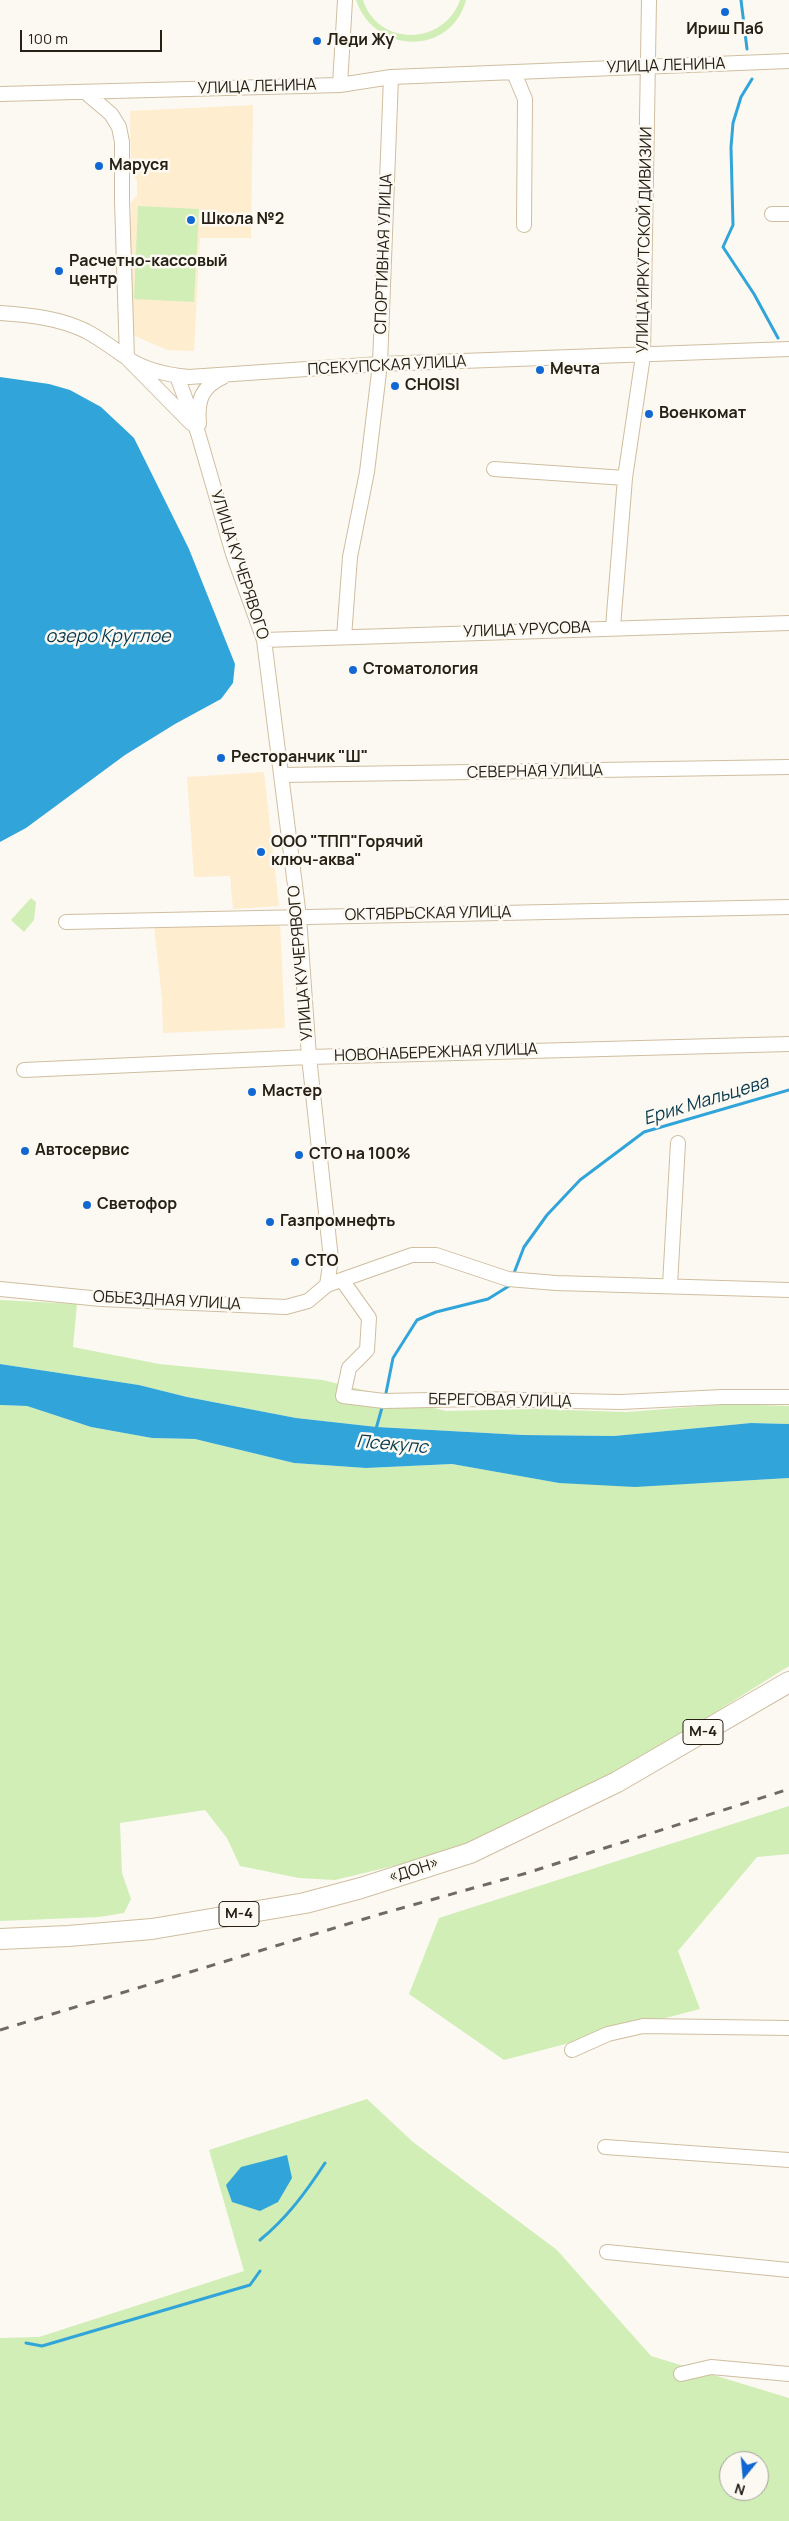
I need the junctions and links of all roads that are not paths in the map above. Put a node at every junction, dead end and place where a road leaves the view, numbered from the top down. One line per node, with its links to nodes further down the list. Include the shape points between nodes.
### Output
1 (345, 0): 7 (street)
2 (649, 0): 4 (street, УЛИЦА ИРКУТСКОЙ ДИВИЗИИ)
3 (789, 61): 4 (street, УЛИЦА ЛЕНИНА)
4 (649, 67): 5 (street, УЛИЦА ЛЕНИНА); 15 (street, УЛИЦА ИРКУТСКОЙ ДИВИЗИИ)
5 (514, 72): 6 (street, УЛИЦА ЛЕНИНА); 12 (street, via 525,99)
6 (391, 77): 7 (street, УЛИЦА ЛЕНИНА); 17 (street, СПОРТИВНАЯ УЛИЦА)
7 (340, 85): 8 (street, УЛИЦА ЛЕНИНА)
8 (85, 92): 9 (street, УЛИЦА ЛЕНИНА); 16 (street, via 111,114 119,127 122,142)
9 (0, 94)
10 (772, 214): 11 (street)
11 (789, 214)
12 (524, 225)
13 (0, 314): 16 (street, ПСЕКУПСКАЯ УЛИЦА, via 48,318 77,327)
14 (789, 350): 15 (street, ПСЕКУПСКАЯ УЛИЦА)
15 (644, 356): 17 (street, ПСЕКУПСКАЯ УЛИЦА); 23 (street, УЛИЦА ИРКУТСКОЙ ДИВИЗИИ)
16 (128, 358): 18 (street, ПСЕКУПСКАЯ УЛИЦА, via 149,369); 20 (street, УЛИЦА КУЧЕРЯВОГО)
17 (380, 364): 19 (street, ПСЕКУПСКАЯ УЛИЦА); 26 (street, СПОРТИВНАЯ УЛИЦА, via 368,472 350,557)
18 (177, 376): 19 (street, ПСЕКУПСКАЯ УЛИЦА); 20 (street, УЛИЦА КУЧЕРЯВОГО)
19 (226, 376): 21 (street, УЛИЦА КУЧЕРЯВОГО, via 208,386 200,398)
20 (195, 427): 21 (street, УЛИЦА КУЧЕРЯВОГО)
21 (200, 442): 27 (street, УЛИЦА КУЧЕРЯВОГО, via 233,554)
22 (494, 470): 23 (street)
23 (626, 478): 25 (street, УЛИЦА ИРКУТСКОЙ ДИВИЗИИ)
24 (789, 623): 25 (street, УЛИЦА УРУСОВА)
25 (613, 627): 26 (street, УЛИЦА УРУСОВА)
26 (344, 637): 27 (street, УЛИЦА УРУСОВА)
27 (264, 640): 29 (street, УЛИЦА КУЧЕРЯВОГО)
28 (789, 767): 29 (street, СЕВЕРНАЯ УЛИЦА)
29 (281, 775): 31 (street, УЛИЦА КУЧЕРЯВОГО)
30 (789, 907): 31 (street, ОКТЯБРЬСКАЯ УЛИЦА)
31 (299, 916): 32 (street, ОКТЯБРЬСКАЯ УЛИЦА); 34 (street, УЛИЦА КУЧЕРЯВОГО)
32 (66, 922)
33 (789, 1044): 34 (street, НОВОНАБЕРЕЖНАЯ УЛИЦА)
34 (309, 1057): 35 (street, НОВОНАБЕРЕЖНАЯ УЛИЦА); 38 (street, УЛИЦА КУЧЕРЯВОГО, via 331,1259)
35 (24, 1070)
36 (678, 1143): 39 (street)
37 (342, 1280): 38 (street); 39 (street, via 412,1255 436,1254 508,1279); 42 (street, БЕРЕГОВАЯ УЛИЦА, via 369,1318 367,1350 349,1368 343,1396 384,1401 621,1402)
38 (327, 1285): 40 (street, ОБЪЕЗДНАЯ УЛИЦА, via 308,1301 286,1306 101,1299)
39 (670, 1285): 41 (street)
40 (0, 1289)
41 (789, 1290)
42 (789, 1397)
43 (789, 1682): 44 (highway, «ДОН» / М-4, via 617,1782 470,1853 305,1903 152,1929)
44 (0, 1939)
45 (789, 2028): 46 (street, via 643,2026 608,2034)
46 (572, 2050)
47 (605, 2147): 48 (street)
48 (789, 2160)
49 (607, 2252): 50 (street)
50 (789, 2270)
51 (681, 2374): 52 (street, via 711,2367)
52 (789, 2374)

